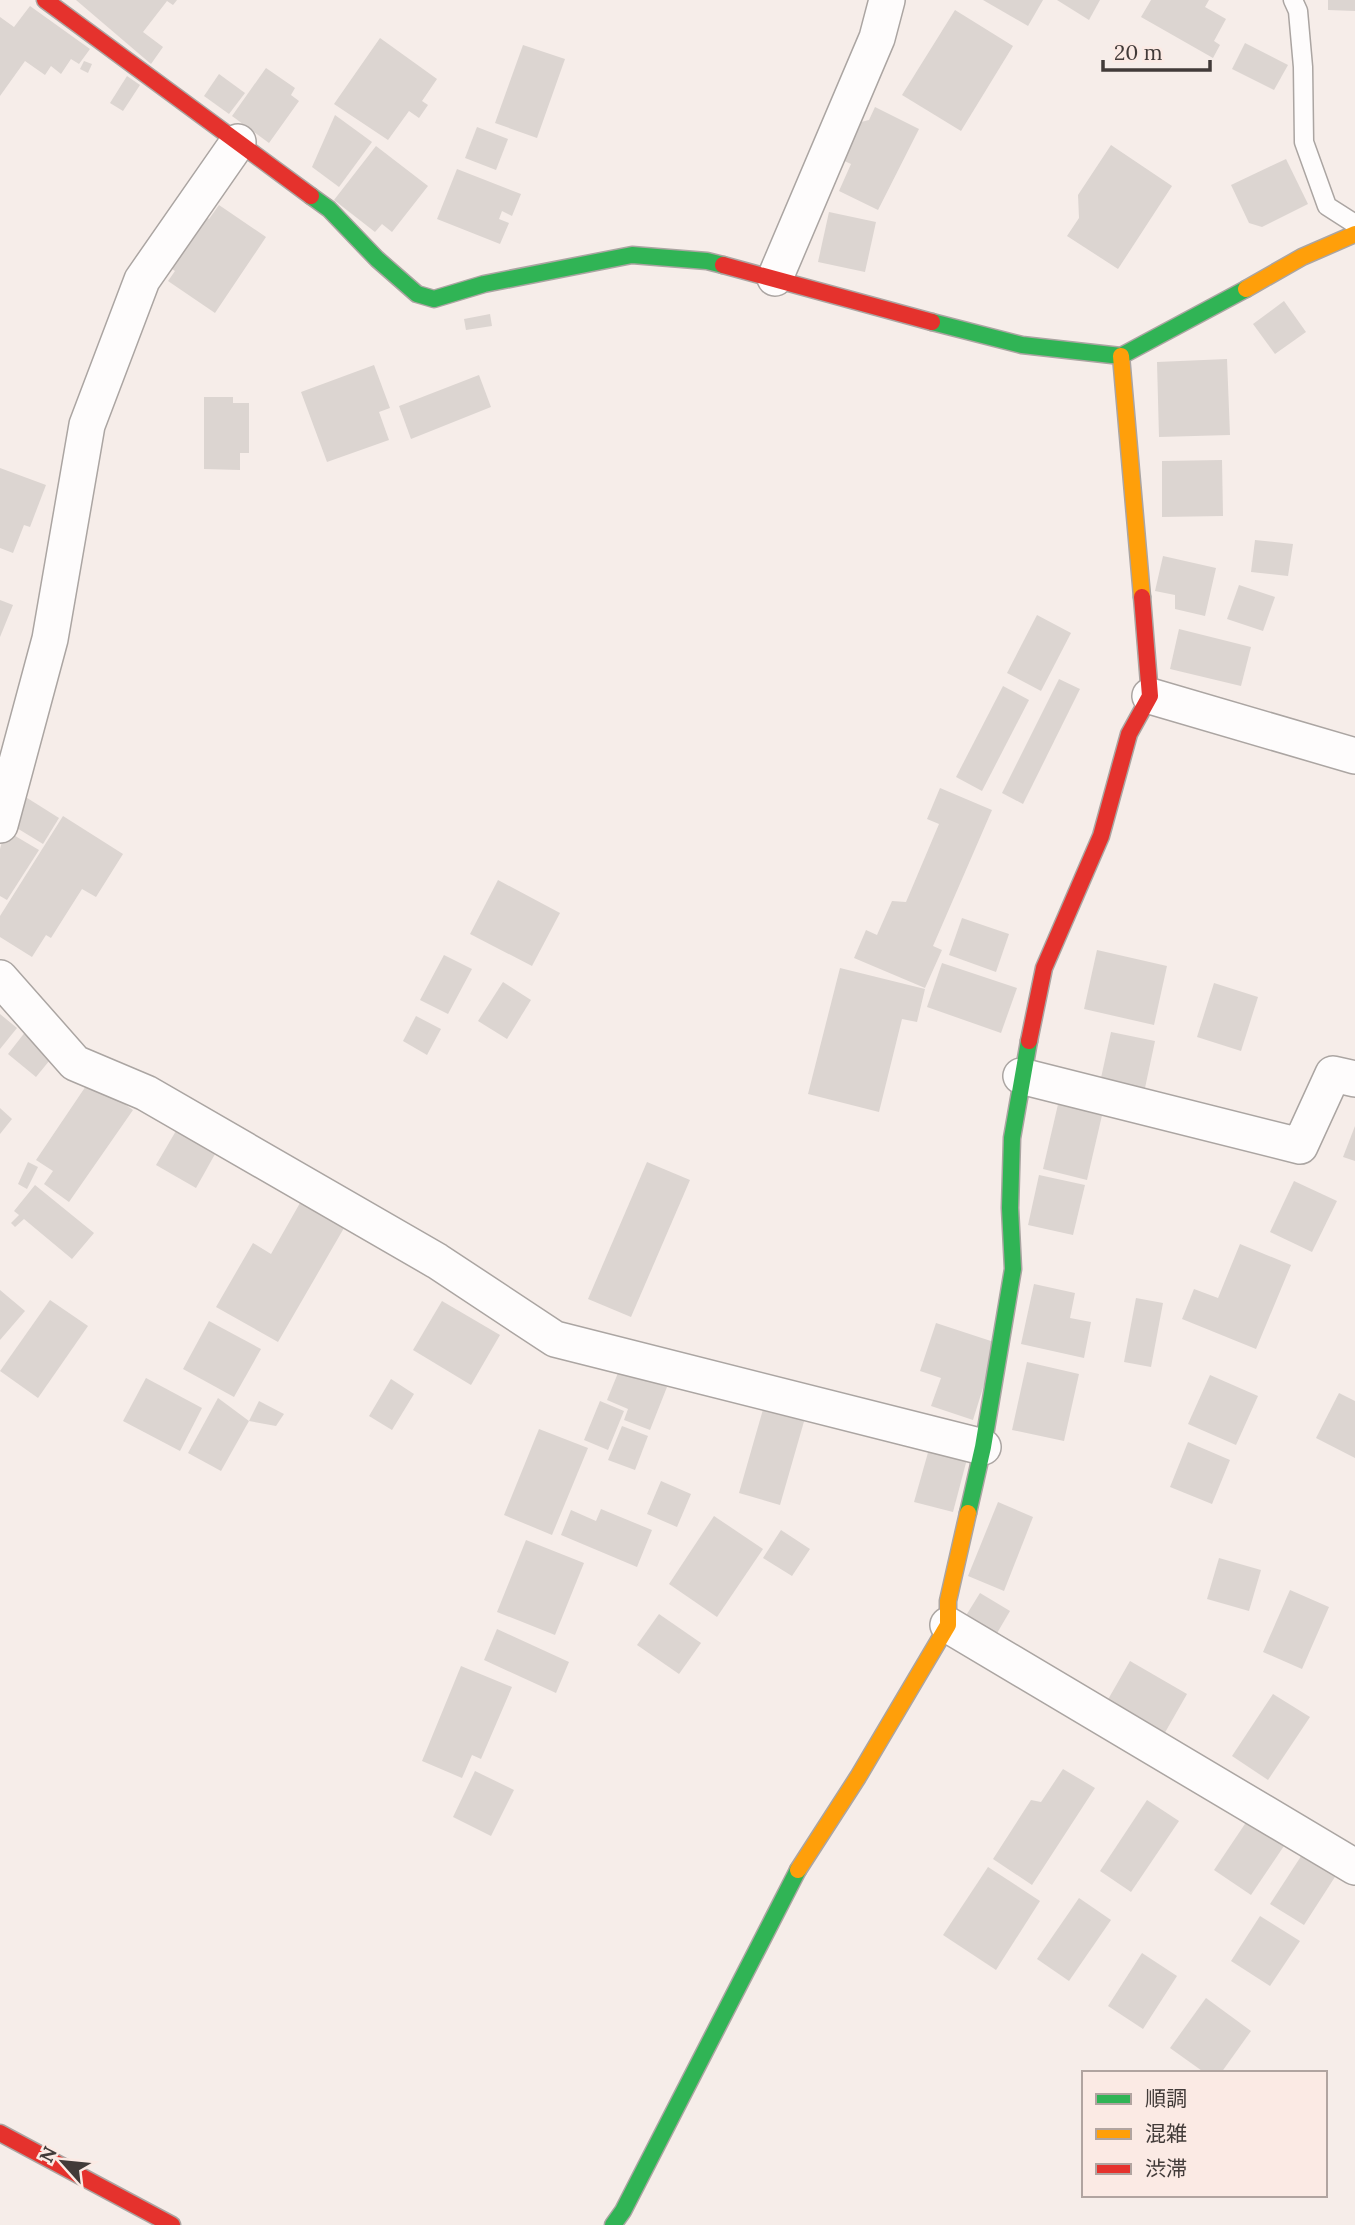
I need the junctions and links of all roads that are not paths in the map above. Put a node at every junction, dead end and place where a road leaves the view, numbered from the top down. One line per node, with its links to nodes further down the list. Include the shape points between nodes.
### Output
1 (45, 0): 4 (street)
2 (887, 0): 7 (street, via 877,37)
3 (1293, 0): 5 (lane, via 1303,67 1304,142 1327,206)
4 (238, 142): 7 (street, via 328,209 417,294 434,299 484,284 632,255 707,261); 11 (street, via 142,280 87,425 50,639)
5 (1355, 224)
6 (1355, 234): 8 (street, via 1302,257)
7 (775, 278): 8 (street, via 1022,345)
8 (1121, 356): 9 (street)
9 (1150, 696): 10 (street); 13 (street, via 1129,734 1101,836 1044,968)
10 (1355, 756)
11 (0, 825)
12 (0, 978): 15 (street, via 75,1063 145,1093 437,1261 555,1339)
13 (1021, 1076): 14 (street, via 1300,1146 1333,1074); 15 (street, via 1012,1138 1013,1269)
14 (1355, 1079)
15 (983, 1447): 16 (street, via 948,1601)
16 (948, 1625): 17 (street); 20 (street, via 792,1879)
17 (1355, 1867)
18 (0, 2133): 19 (street)
19 (163, 2223)
20 (613, 2225)

